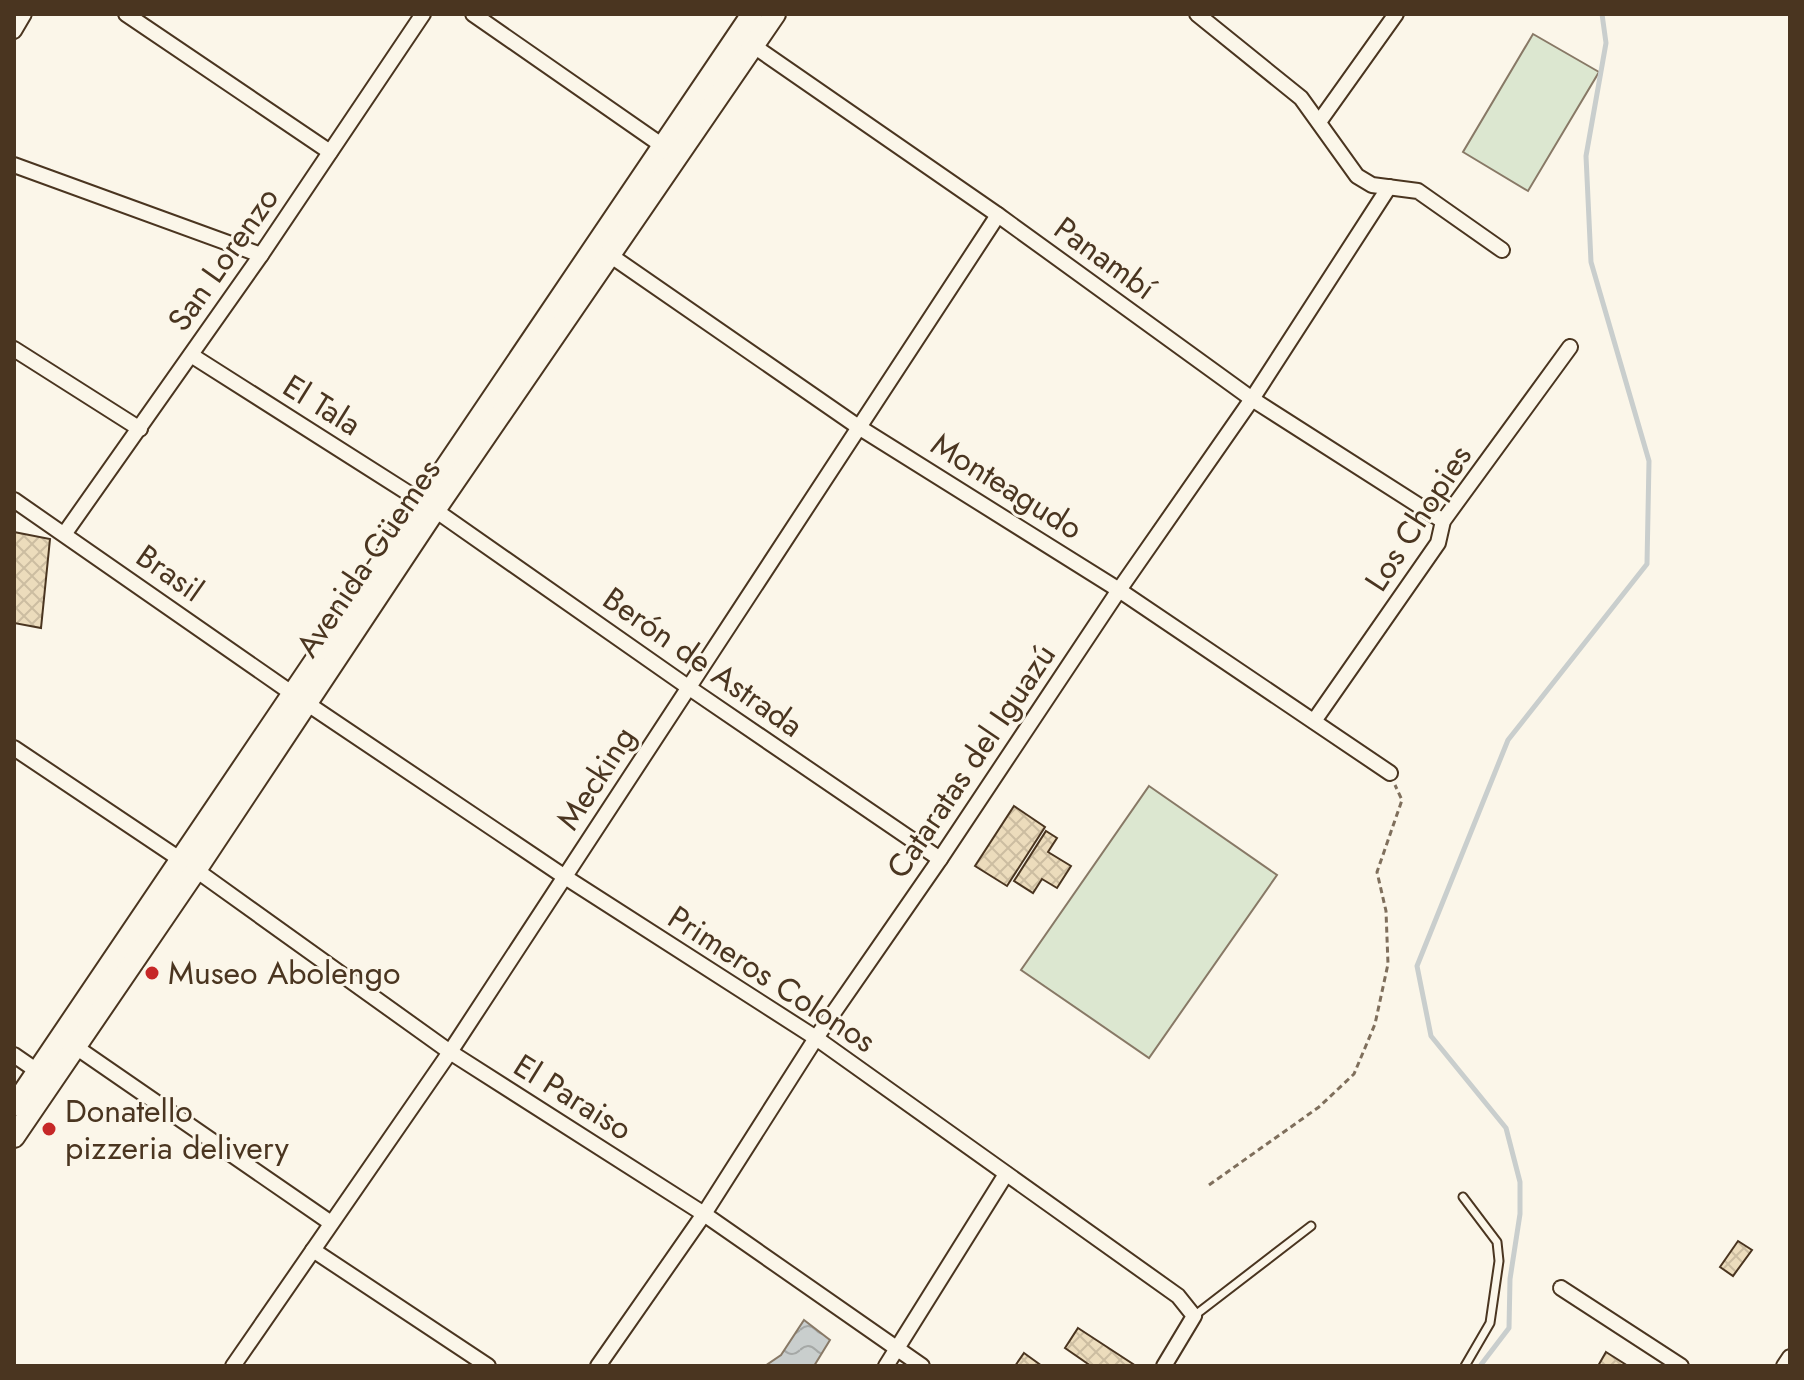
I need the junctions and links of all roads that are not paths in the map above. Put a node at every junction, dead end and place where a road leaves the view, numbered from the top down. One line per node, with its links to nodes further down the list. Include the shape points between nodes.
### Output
1 (24, 14): 9 (street)
2 (126, 14): 13 (street)
3 (423, 14): 13 (street, San Lorenzo)
4 (473, 14): 12 (street)
5 (752, 14): 10 (main road, Avenida Güemes)
6 (775, 14): 10 (main road, Avenida Güemes)
7 (1197, 14): 11 (street, via 1301,98)
8 (1396, 14): 11 (street)
9 (14, 31)
10 (745, 41): 12 (main road, Avenida Güemes); 16 (street, Panambí)
11 (1319, 122): 15 (street, via 1357,176)
12 (670, 151): 17 (main road, Avenida Güemes)
13 (330, 152): 19 (street, San Lorenzo)
14 (14, 165): 19 (street)
15 (1389, 187): 18 (street, via 1418,191); 23 (street, Cataratas del Iguazú)
16 (998, 215): 23 (street, Panambí); 24 (street, Mecking)
17 (603, 250): 24 (street, Monteagudo); 27 (main road, Avenida Güemes)
18 (1502, 250)
19 (261, 255): 22 (street, San Lorenzo)
20 (1570, 347): 28 (street, Los Chopies)
21 (14, 349): 25 (street)
22 (191, 355): 25 (street, San Lorenzo); 27 (street, El Tala)
23 (1252, 399): 28 (street, Panambí); 30 (street, Cataratas del Iguazú)
24 (857, 426): 30 (street, Monteagudo); 31 (street, Mecking)
25 (140, 429): 29 (street, San Lorenzo)
26 (14, 500): 29 (street, Brasil)
27 (429, 506): 31 (street, Berón de Astrada); 32 (main road, Avenida Güemes)
28 (1443, 521): 33 (street, Los Chopies, via 1438,543)
29 (65, 533): 32 (street, Brasil)
30 (1119, 590): 33 (street, Monteagudo); 36 (street, Cataratas del Iguazú)
31 (688, 687): 36 (street, Berón de Astrada); 38 (street, Mecking)
32 (300, 698): 37 (main road, Avenida Güemes); 38 (street, Primeros Colonos)
33 (1314, 721): 35 (street, Monteagudo)
34 (14, 748): 37 (street, El Paraiso)
35 (1390, 773)
36 (940, 859): 39 (street, Cataratas del Iguazú)
37 (188, 865): 40 (main road, Avenida Güemes); 41 (street, El Paraiso)
38 (565, 877): 39 (street, Primeros Colonos); 41 (street, Mecking)
39 (816, 1038): 46 (street, Primeros Colonos); 48 (street, Cataratas del Iguazú)
40 (68, 1041): 43 (main road, Avenida Güemes); 49 (street)
41 (450, 1052): 48 (street, El Paraiso); 49 (street, Mecking)
42 (14, 1055): 43 (street)
43 (44, 1076): 44 (main road, Avenida Güemes); 45 (main road, Avenida Güemes)
44 (14, 1106)
45 (14, 1137)
46 (1006, 1174): 53 (street, Primeros Colonos, via 1178,1296); 54 (street)
47 (1463, 1197): 62 (lane, via 1497,1242 1499,1261 1490,1323)
48 (704, 1214): 54 (street, El Paraiso); 58 (street, Cataratas del Iguazú)
49 (331, 1223): 51 (street, Mecking)
50 (1311, 1226): 53 (lane)
51 (313, 1250): 56 (street, Mecking); 57 (street)
52 (1561, 1288): 63 (street)
53 (1194, 1316): 61 (street)
54 (897, 1349): 59 (street); 60 (street, El Paraiso)
55 (1790, 1357): 64 (street)
56 (233, 1366)
57 (488, 1366)
58 (598, 1366)
59 (886, 1366)
60 (922, 1366)
61 (1164, 1366)
62 (1465, 1366)
63 (1681, 1366)
64 (1784, 1366)

